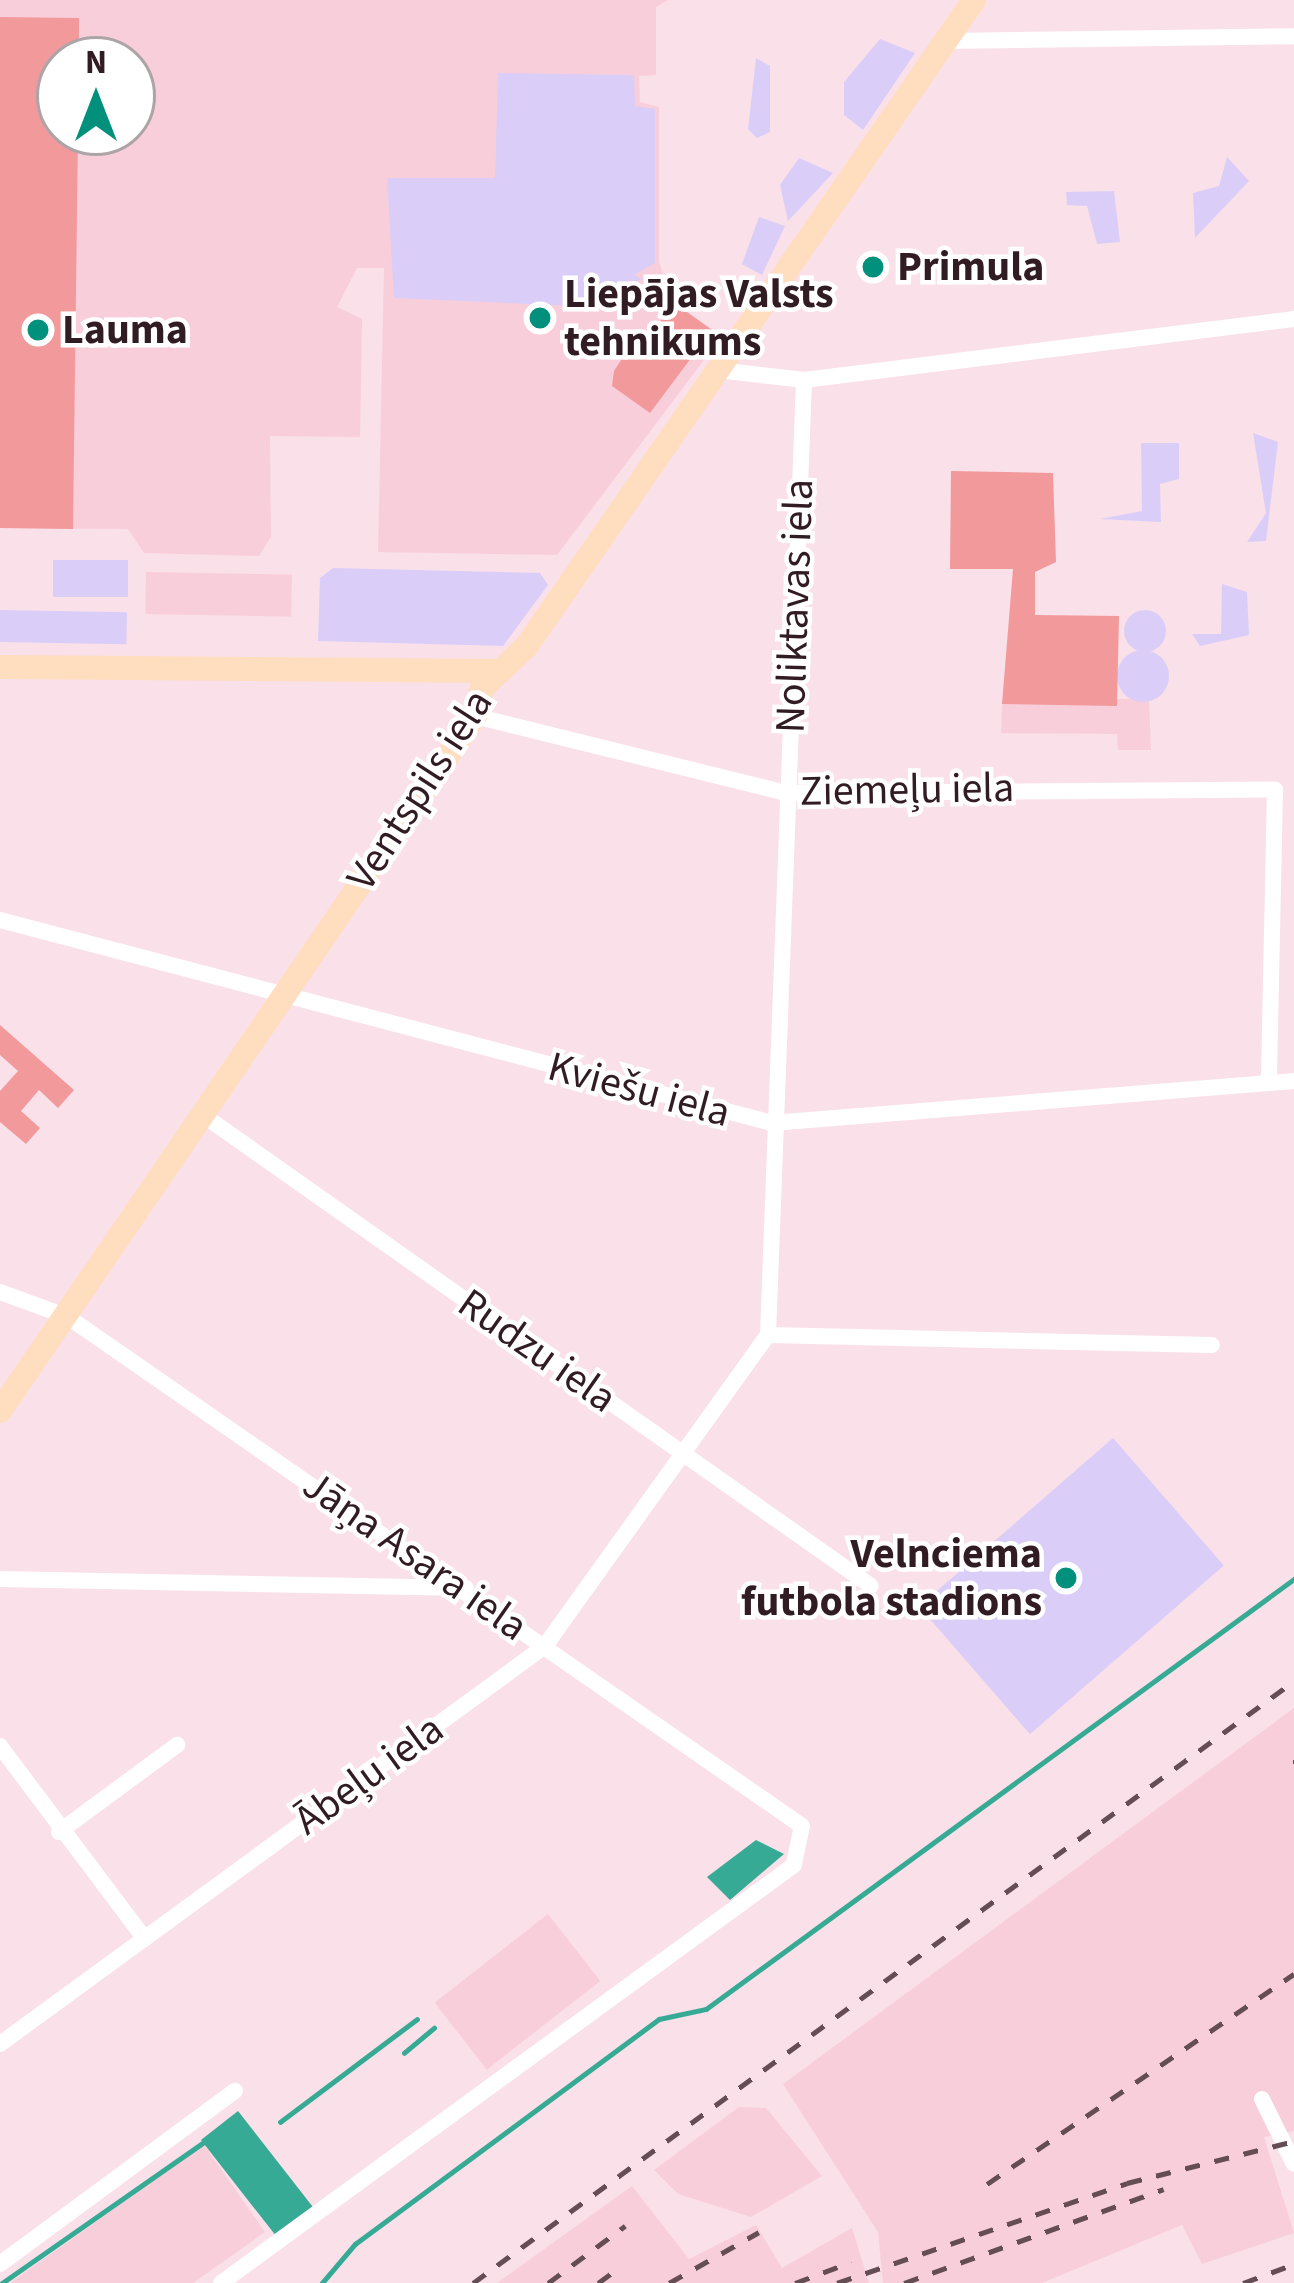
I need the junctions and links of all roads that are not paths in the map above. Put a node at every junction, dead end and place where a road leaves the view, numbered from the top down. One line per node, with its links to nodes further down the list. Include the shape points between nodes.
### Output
1 (974, 0): 3 (street, Ventspils iela)
2 (1294, 36): 3 (street)
3 (946, 41): 5 (street, Ventspils iela)
4 (1294, 319): 6 (street)
5 (718, 370): 6 (street); 8 (street, Ventspils iela)
6 (803, 380): 10 (street, Noliktavas iela)
7 (0, 667): 8 (street)
8 (501, 671): 9 (street, Ventspils iela)
9 (475, 716): 10 (street, Ziemeļu iela); 12 (street, Ventspils iela)
10 (787, 793): 13 (street, Ziemeļu iela, via 1275,790); 16 (street, Noliktavas iela)
11 (0, 920): 12 (street, Kviešu iela)
12 (281, 997): 15 (street, Ventspils iela); 16 (street, Kviešu iela)
13 (1269, 1081): 14 (street, Kviešu iela); 16 (street, Kviešu iela)
14 (1294, 1082)
15 (202, 1115): 18 (street, Ventspils iela); 22 (street, Rudzu iela)
16 (772, 1123): 19 (street, Noliktavas iela)
17 (0, 1292): 18 (street, Jāņa Asara iela)
18 (68, 1317): 21 (street, Ventspils iela); 25 (street, Jāņa Asara iela)
19 (767, 1335): 20 (street); 22 (street)
20 (1212, 1345)
21 (0, 1412)
22 (685, 1453): 24 (street, Rudzu iela); 26 (street, Ābeļu iela)
23 (0, 1579): 25 (street)
24 (871, 1586)
25 (466, 1588): 26 (street, Jāņa Asara iela)
26 (545, 1646): 30 (street, Ābeļu iela); 36 (street, Jāņa Asara iela, via 794,1815 805,1847)
27 (177, 1745): 29 (street)
28 (0, 1746): 29 (street)
29 (59, 1832): 30 (street)
30 (145, 1939): 31 (street, Ābeļu iela)
31 (0, 2044)
32 (235, 2092): 35 (street)
33 (1262, 2099): 34 (street)
34 (1294, 2164)
35 (0, 2264)
36 (221, 2283)

